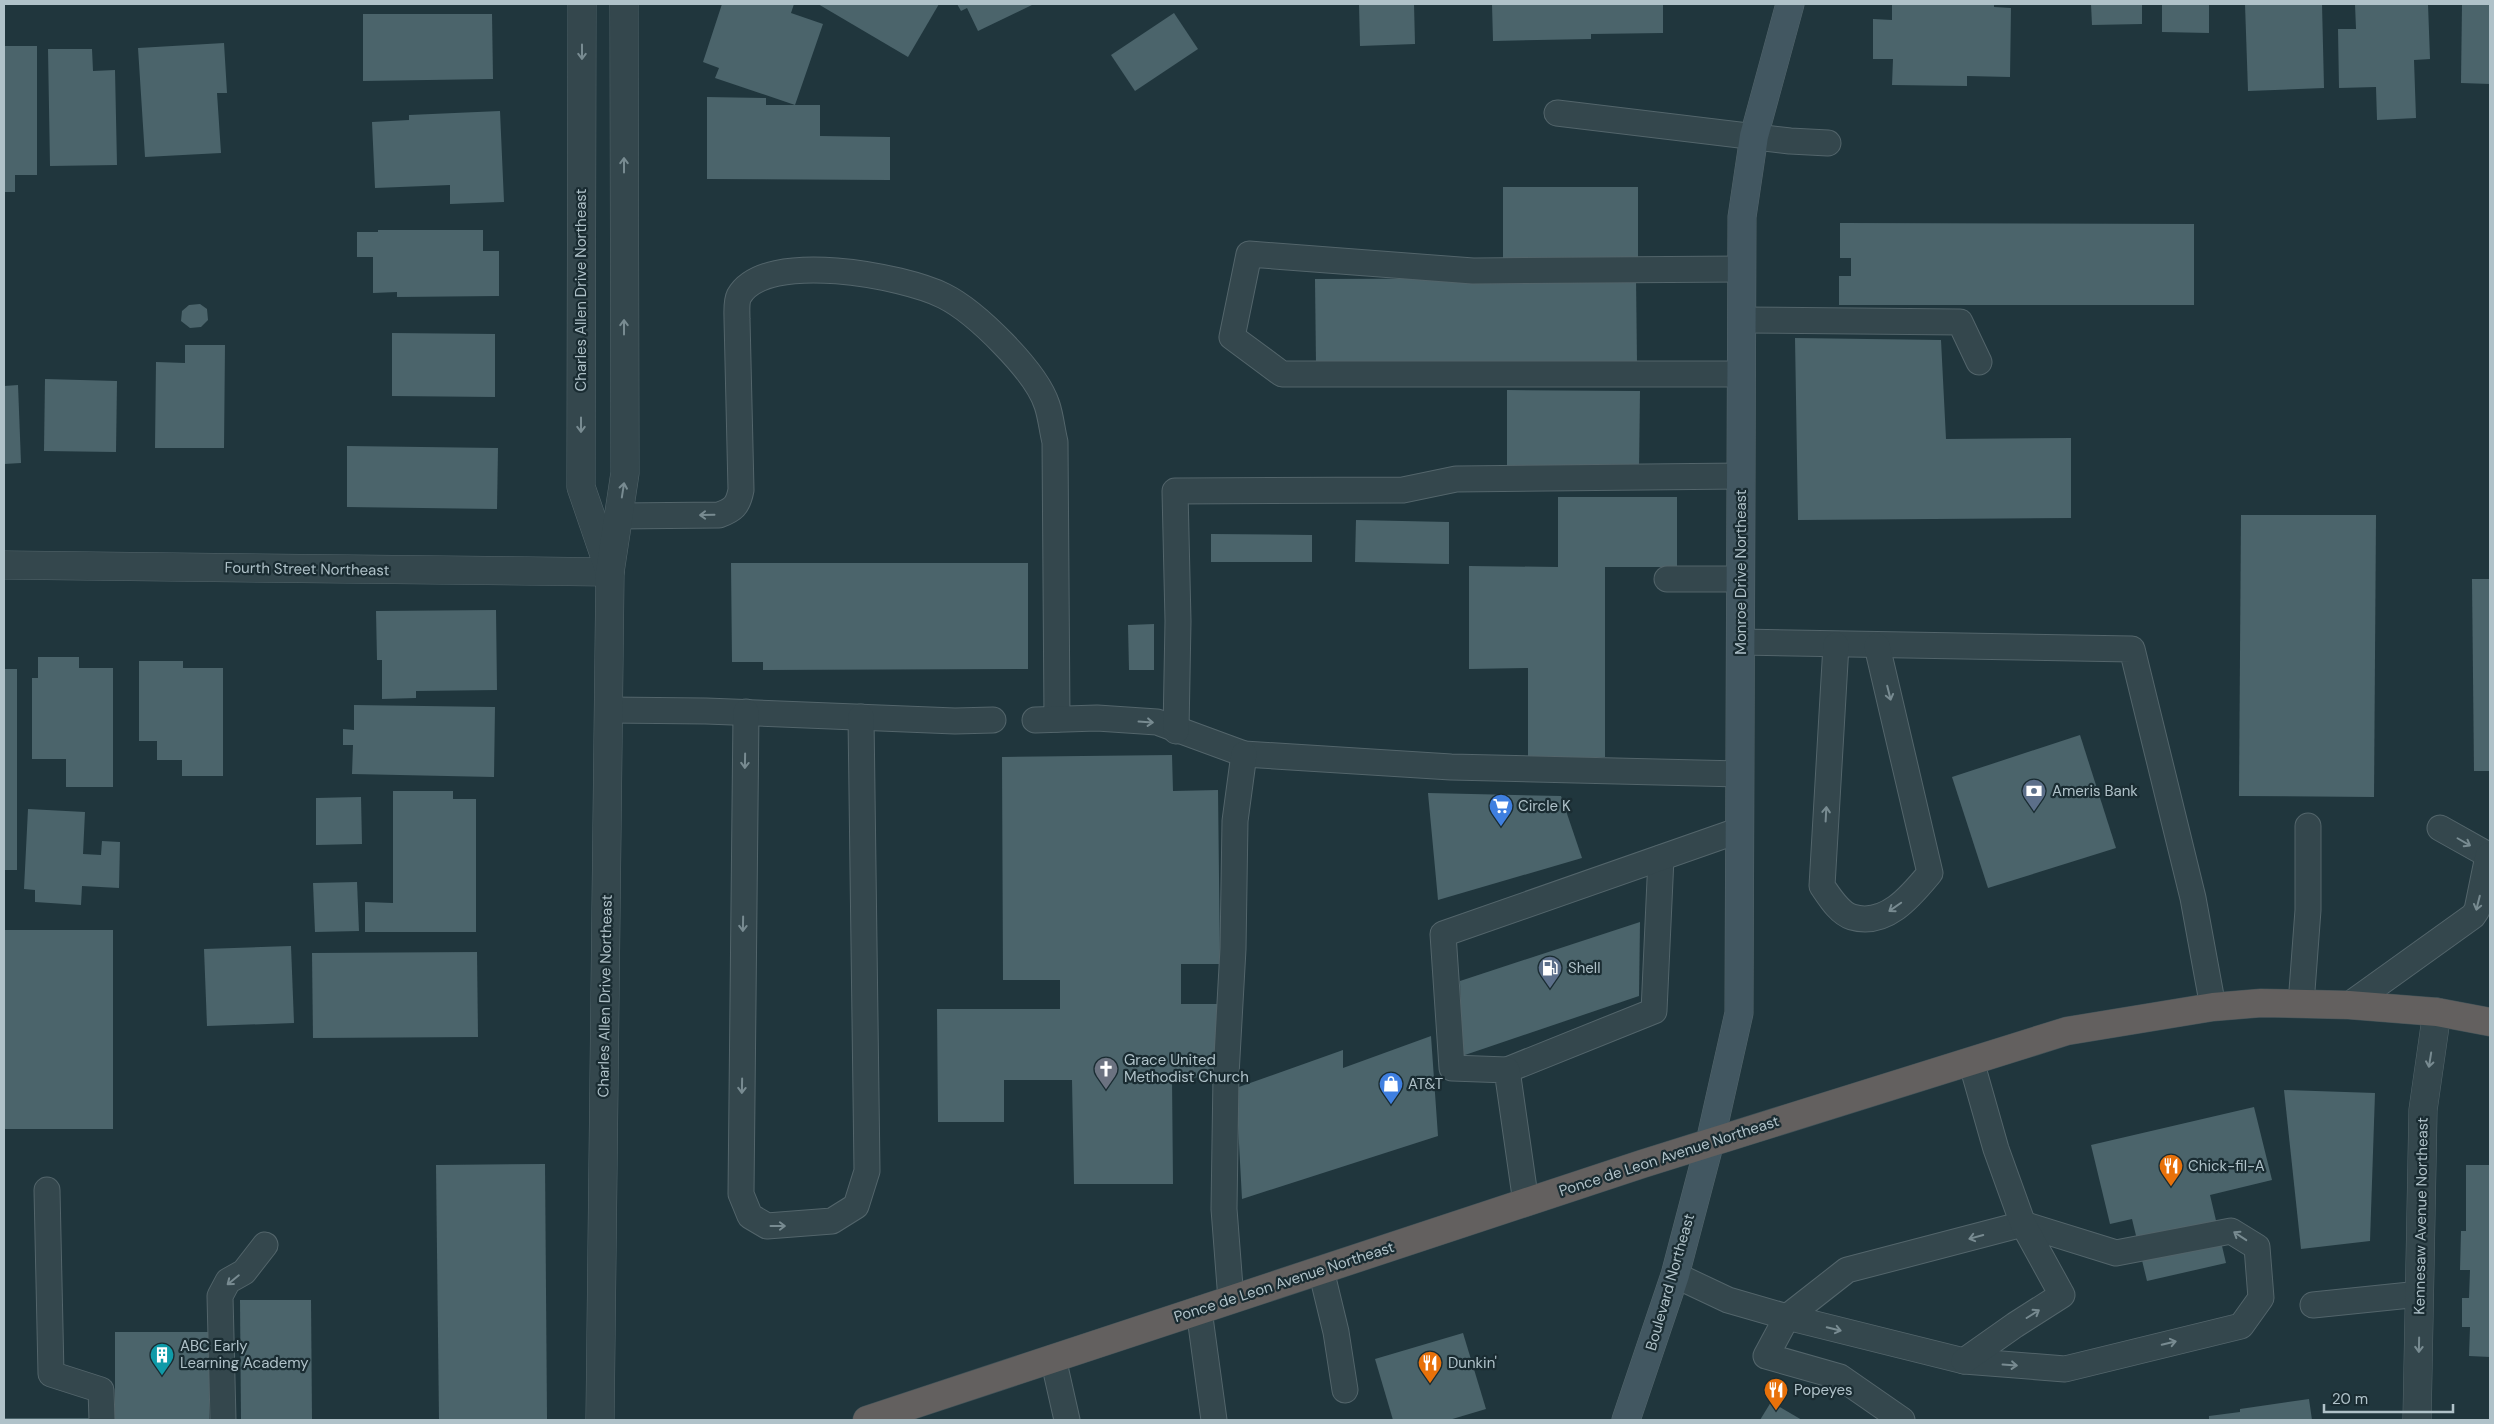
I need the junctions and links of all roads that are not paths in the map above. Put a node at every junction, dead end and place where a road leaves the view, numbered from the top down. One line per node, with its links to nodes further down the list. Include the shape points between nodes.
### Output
1 (582, 4): 14 (street, Charles Allen Drive Northeast, one-way to 14, via 581,487)
2 (624, 4): 12 (street, Charles Allen Drive Northeast, one-way to 2, via 626,473)
3 (1790, 4): 5 (main road, Monroe Drive Northeast)
4 (1557, 113): 5 (lane)
5 (1754, 136): 6 (lane); 7 (main road, Monroe Drive Northeast, via 1742,217)
6 (1828, 143)
7 (1742, 269): 8 (main road, Monroe Drive Northeast); 10 (lane, via 1473,271 1249,254 1232,338 1282,374)
8 (1742, 320): 9 (lane, via 1960,322); 10 (main road, Monroe Drive Northeast)
9 (1979, 362)
10 (1742, 374): 11 (main road, Monroe Drive Northeast)
11 (1741, 476): 16 (main road, Monroe Drive Northeast); 24 (lane, via 1456,479 1403,490 1175,491)
12 (619, 516): 14 (street, Charles Allen Drive Northeast); 24 (lane, via 719,515 734,510 741,490 739,297 757,279 792,272 844,270 889,277 945,296 991,330 1024,367 1047,404 1055,442 1046,719 1157,722)
13 (4, 565): 14 (street, Fourth Street Northeast)
14 (610, 572): 20 (street, Charles Allen Drive Northeast)
15 (1667, 579): 16 (lane)
16 (1740, 579): 17 (main road, Monroe Drive Northeast)
17 (1740, 642): 18 (lane); 26 (main road, Monroe Drive Northeast)
18 (1836, 645): 19 (lane); 19 (lane, one-way to 18, via 1930,873 1899,905 1884,915 1869,918 1851,917 1838,907 1822,886)
19 (1877, 646): 34 (lane, via 2132,649 2192,898)
20 (609, 710): 21 (lane); 57 (street, Charles Allen Drive Northeast)
21 (746, 712): 22 (lane); 22 (lane, one-way to 22, via 741,1194 750,1216 767,1226 832,1221 856,1206 867,1171)
22 (861, 717): 23 (lane)
23 (993, 720)
24 (1176, 731): 25 (lane)
25 (1244, 754): 26 (lane, via 1451,767); 47 (lane, via 1235,821 1233,950 1226,1075 1224,1209)
26 (1740, 774): 29 (main road, Monroe Drive Northeast)
27 (2308, 826): 32 (lane, via 2308,910)
28 (2440, 828): 30 (lane, one-way to 30)
29 (1740, 830): 31 (lane); 39 (main road, Monroe Drive Northeast, via 1739,1013)
30 (2489, 856): 33 (lane, one-way to 33, via 2473,916)
31 (1661, 858): 38 (lane, via 1654,1011); 38 (lane, via 1443,934 1452,1068)
32 (2301, 1004): 33 (highway, Ponce de Leon Avenue Northeast); 34 (highway, Ponce de Leon Avenue Northeast)
33 (2349, 1005): 35 (highway, Ponce de Leon Avenue Northeast)
34 (2213, 1007): 37 (highway, Ponce de Leon Avenue Northeast, via 2067,1031)
35 (2437, 1012): 36 (highway, Ponce de Leon Avenue Northeast); 46 (street, Kennesaw Avenue Northeast, one-way to 46, via 2422,1110)
36 (2490, 1022)
37 (1971, 1061): 39 (highway, Ponce de Leon Avenue Northeast); 42 (lane, via 1996,1149)
38 (1507, 1070): 41 (lane)
39 (1710, 1142): 41 (highway, Ponce de Leon Avenue Northeast); 45 (main road, Boulevard Northeast)
40 (47, 1190): 55 (lane, via 51,1374 101,1390)
41 (1526, 1203): 44 (highway, Ponce de Leon Avenue Northeast)
42 (2023, 1224): 50 (lane, one-way to 50, via 1847,1270); 52 (lane, one-way to 42, via 2062,1295); 52 (lane, one-way to 42, via 2065,1369 2241,1326 2262,1298 2257,1247 2231,1230 2116,1253)
43 (265, 1245): 56 (lane, one-way to 56, via 244,1272 228,1281 220,1296)
44 (1321, 1270): 47 (highway, Ponce de Leon Avenue Northeast); 53 (lane, via 1336,1332)
45 (1675, 1275): 50 (lane, via 1728,1300); 60 (main road, Boulevard Northeast)
46 (2420, 1294): 48 (lane); 62 (street, Kennesaw Avenue Northeast, one-way to 62)
47 (1231, 1300): 49 (highway, Ponce de Leon Avenue Northeast)
48 (2313, 1305)
49 (1199, 1310): 51 (highway, Ponce de Leon Avenue Northeast); 59 (lane)
50 (1787, 1317): 52 (lane, one-way to 52); 61 (lane, via 1766,1356 1840,1377)
51 (1053, 1358): 54 (highway, Ponce de Leon Avenue Northeast); 58 (lane)
52 (1964, 1362)
53 (1345, 1390)
54 (877, 1419)
55 (102, 1420)
56 (223, 1420)
57 (600, 1420)
58 (1067, 1420)
59 (1214, 1420)
60 (1626, 1420)
61 (1902, 1420)
62 (2417, 1420)

